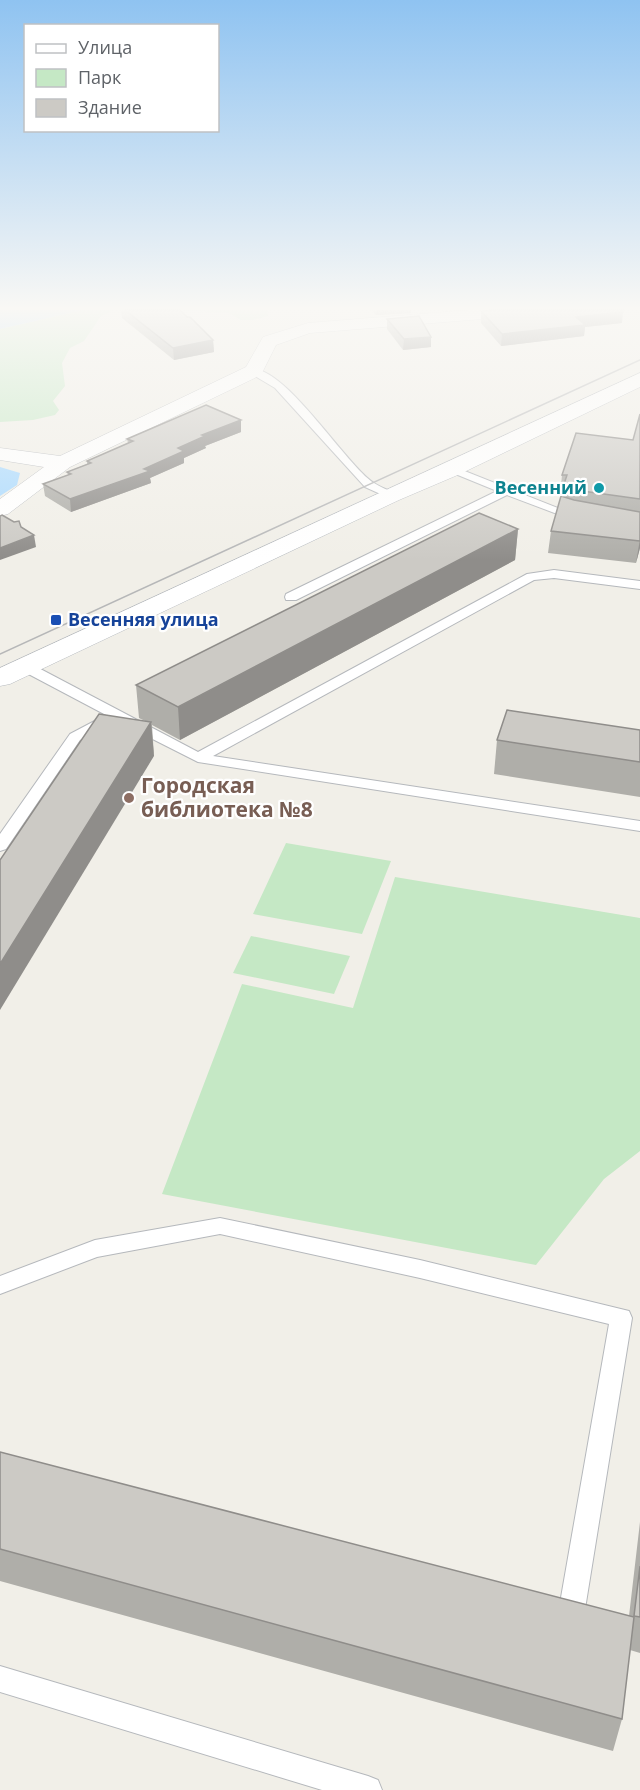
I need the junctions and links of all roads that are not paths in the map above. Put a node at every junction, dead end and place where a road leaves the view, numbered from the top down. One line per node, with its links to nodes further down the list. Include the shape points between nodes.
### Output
1 (209, 394): 5 (street)
2 (286, 394): 8 (lane, via 369,485)
3 (612, 394): 6 (main road)
4 (0, 454): 5 (street)
5 (63, 463): 9 (street)
6 (452, 469): 7 (lane); 8 (main road)
7 (506, 490): 10 (lane); 12 (lane)
8 (392, 495): 13 (main road)
9 (0, 509)
10 (586, 520)
11 (640, 585): 16 (lane, via 554,574 531,577)
12 (291, 597)
13 (24, 666): 14 (main road); 15 (lane)
14 (0, 678)
15 (115, 716): 16 (lane); 18 (lane, via 75,737)
16 (198, 758): 17 (lane)
17 (640, 826)
18 (0, 846)
19 (0, 1285): 20 (lane, via 95,1249 220,1226 621,1318)
20 (572, 1608)
21 (0, 1679): 22 (lane)
22 (368, 1790)

